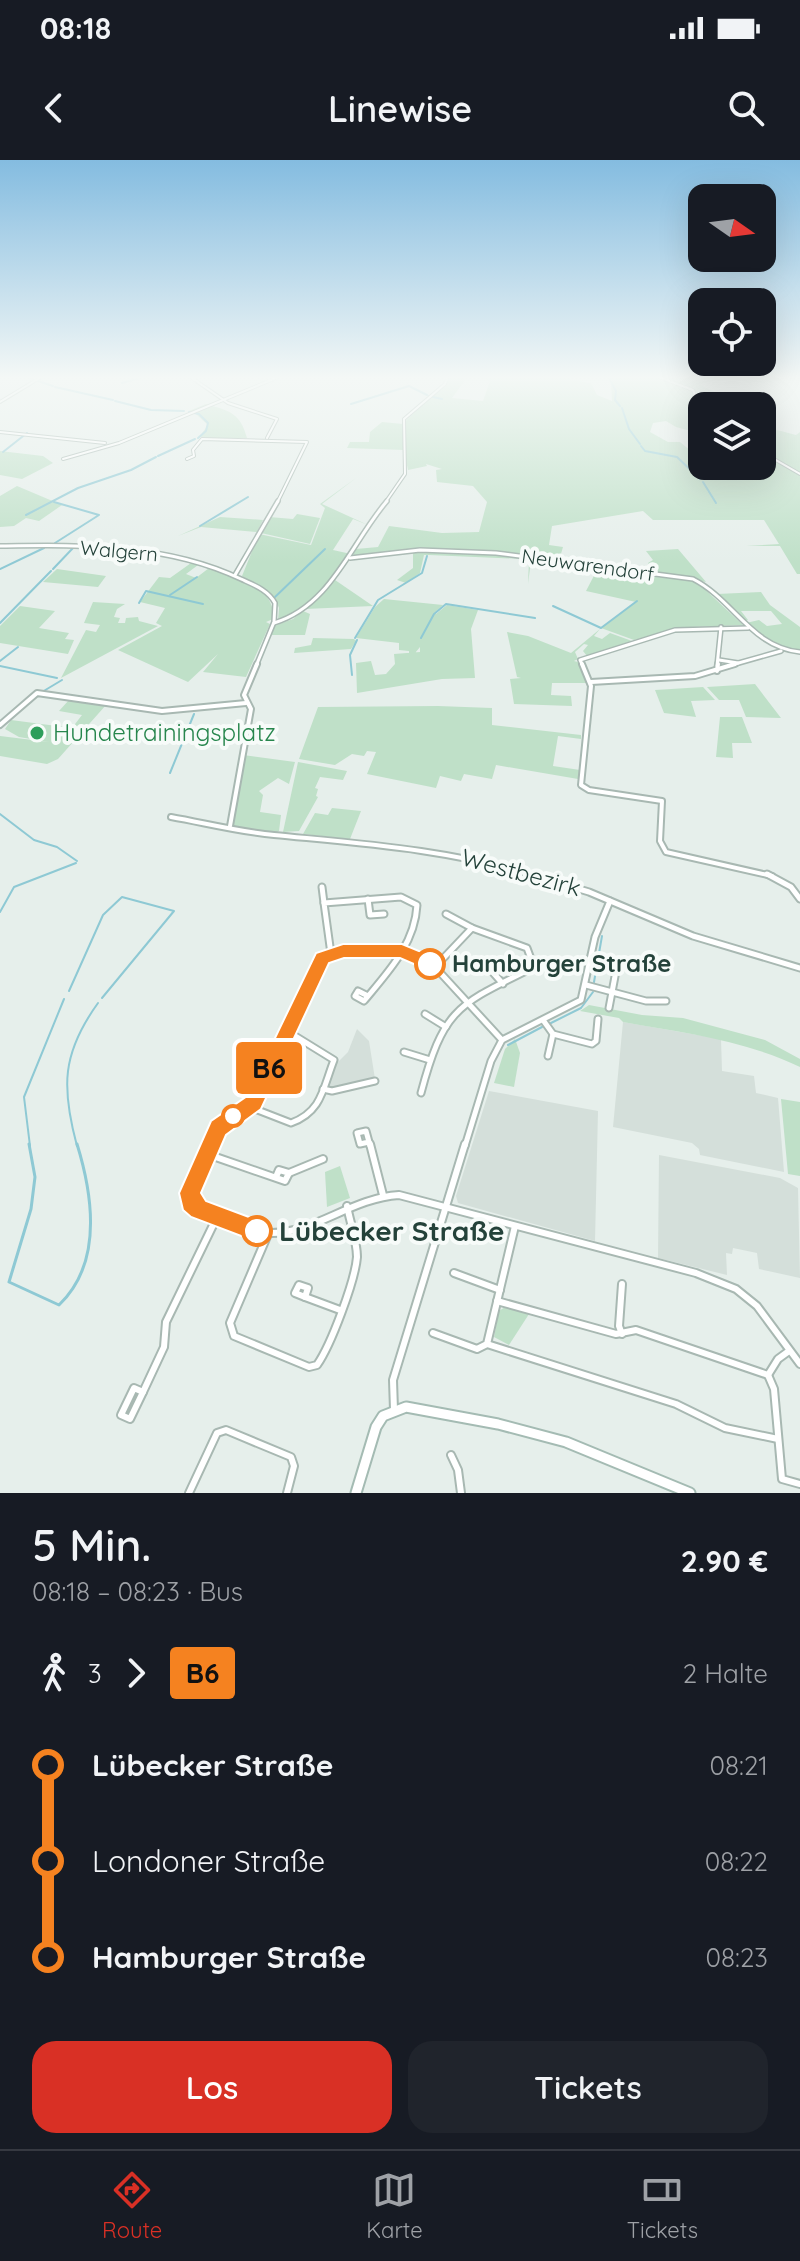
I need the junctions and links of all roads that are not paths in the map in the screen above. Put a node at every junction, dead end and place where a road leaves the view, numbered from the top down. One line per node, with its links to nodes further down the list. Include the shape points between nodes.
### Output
1 (56, 438): 6 (street)
2 (122, 438): 6 (street)
3 (253, 438): 8 (street, via 199,439 194,456)
4 (269, 438): 13 (street, via 307,442)
5 (405, 438): 12 (street, via 407,471)
6 (108, 444): 7 (street)
7 (63, 459)
8 (187, 459)
9 (776, 460): 10 (street)
10 (800, 474)
11 (0, 546): 13 (street, Walgern, via 163,554)
12 (350, 558): 14 (street, via 296,615); 16 (street, Neuwarendorf, via 434,550 595,562 703,583)
13 (235, 575): 14 (street, via 269,594 275,603)
14 (274, 623): 23 (street, via 244,691)
15 (721, 627): 16 (street); 19 (street); 22 (street, via 675,630 580,660)
16 (748, 628): 17 (street, Neuwarendorf)
17 (781, 651): 18 (street); 20 (street)
18 (800, 652)
19 (718, 660): 20 (street); 21 (street)
20 (740, 663): 21 (street)
21 (717, 671): 22 (street)
22 (591, 684): 29 (street, via 582,787 662,801 661,845 666,852 767,875 789,884)
23 (247, 703): 24 (street, via 162,711 37,693); 26 (street, via 251,709)
24 (0, 725)
25 (171, 817): 26 (street, Westbezirk)
26 (230, 826): 30 (street, Westbezirk, via 466,857)
27 (322, 887): 31 (street)
28 (368, 899): 31 (street); 32 (street, via 370,915); 35 (street, via 401,897 417,905 418,922)
29 (800, 899)
30 (610, 901): 39 (street, Westbezirk, via 693,936); 42 (street, via 595,937)
31 (324, 903): 36 (street)
32 (384, 914)
33 (446, 914): 34 (street)
34 (472, 928): 37 (street); 41 (street, via 527,948 534,967)
35 (402, 951): 36 (street); 37 (street); 44 (street)
36 (331, 954): 52 (street, via 316,967)
37 (435, 967): 45 (street)
38 (489, 968): 41 (street)
39 (800, 968)
40 (616, 971): 43 (street)
41 (503, 984): 45 (street)
42 (586, 985): 43 (street); 50 (street, via 581,1000)
43 (612, 992): 46 (street); 47 (street)
44 (368, 996)
45 (467, 1001): 51 (street); 54 (street)
46 (666, 1001)
47 (609, 1008)
48 (425, 1014): 51 (street)
49 (598, 1019): 53 (street, via 592,1044)
50 (543, 1020): 53 (street); 54 (street)
51 (446, 1027): 57 (street)
52 (286, 1030): 59 (street, via 334,1060); 61 (street)
53 (553, 1034): 56 (street)
54 (502, 1040): 67 (street)
55 (404, 1052): 57 (street)
56 (548, 1056)
57 (430, 1060): 60 (street)
58 (375, 1081): 59 (street)
59 (323, 1089): 61 (street, via 308,1117 291,1123)
60 (421, 1093)
61 (250, 1107): 63 (street, via 218,1128)
62 (369, 1142): 65 (street)
63 (207, 1154): 64 (street, via 285,1181 289,1173); 68 (street, via 191,1202)
64 (323, 1159)
65 (383, 1195): 66 (street); 67 (street)
66 (347, 1206): 70 (street, via 300,1227); 76 (street, via 357,1253)
67 (447, 1208): 69 (street); 84 (street, via 393,1380)
68 (217, 1217): 70 (street); 83 (street, via 166,1322 164,1347)
69 (515, 1226): 73 (street); 80 (street, via 696,1273 736,1289 757,1306)
70 (268, 1234): 76 (street, via 230,1323 234,1336 309,1367 326,1352)
71 (454, 1273): 73 (street)
72 (622, 1284): 78 (street)
73 (500, 1290): 75 (street)
74 (305, 1297): 76 (street)
75 (497, 1301): 78 (street); 79 (street)
76 (340, 1310)
77 (433, 1333): 79 (street, via 477,1349)
78 (622, 1334): 82 (street, via 636,1330)
79 (487, 1344): 85 (street, via 676,1404 725,1428)
80 (789, 1351): 81 (street); 82 (street)
81 (800, 1364)
82 (768, 1375): 85 (street)
83 (143, 1392)
84 (394, 1410): 90 (street, via 376,1427); 92 (street, via 429,1410 566,1442)
85 (778, 1439): 87 (street, via 782,1479)
86 (451, 1455): 91 (street)
87 (800, 1484)
88 (189, 1493): 89 (street, via 217,1433 226,1430 291,1457)
89 (287, 1493)
90 (356, 1493)
91 (461, 1493)
92 (690, 1493)

